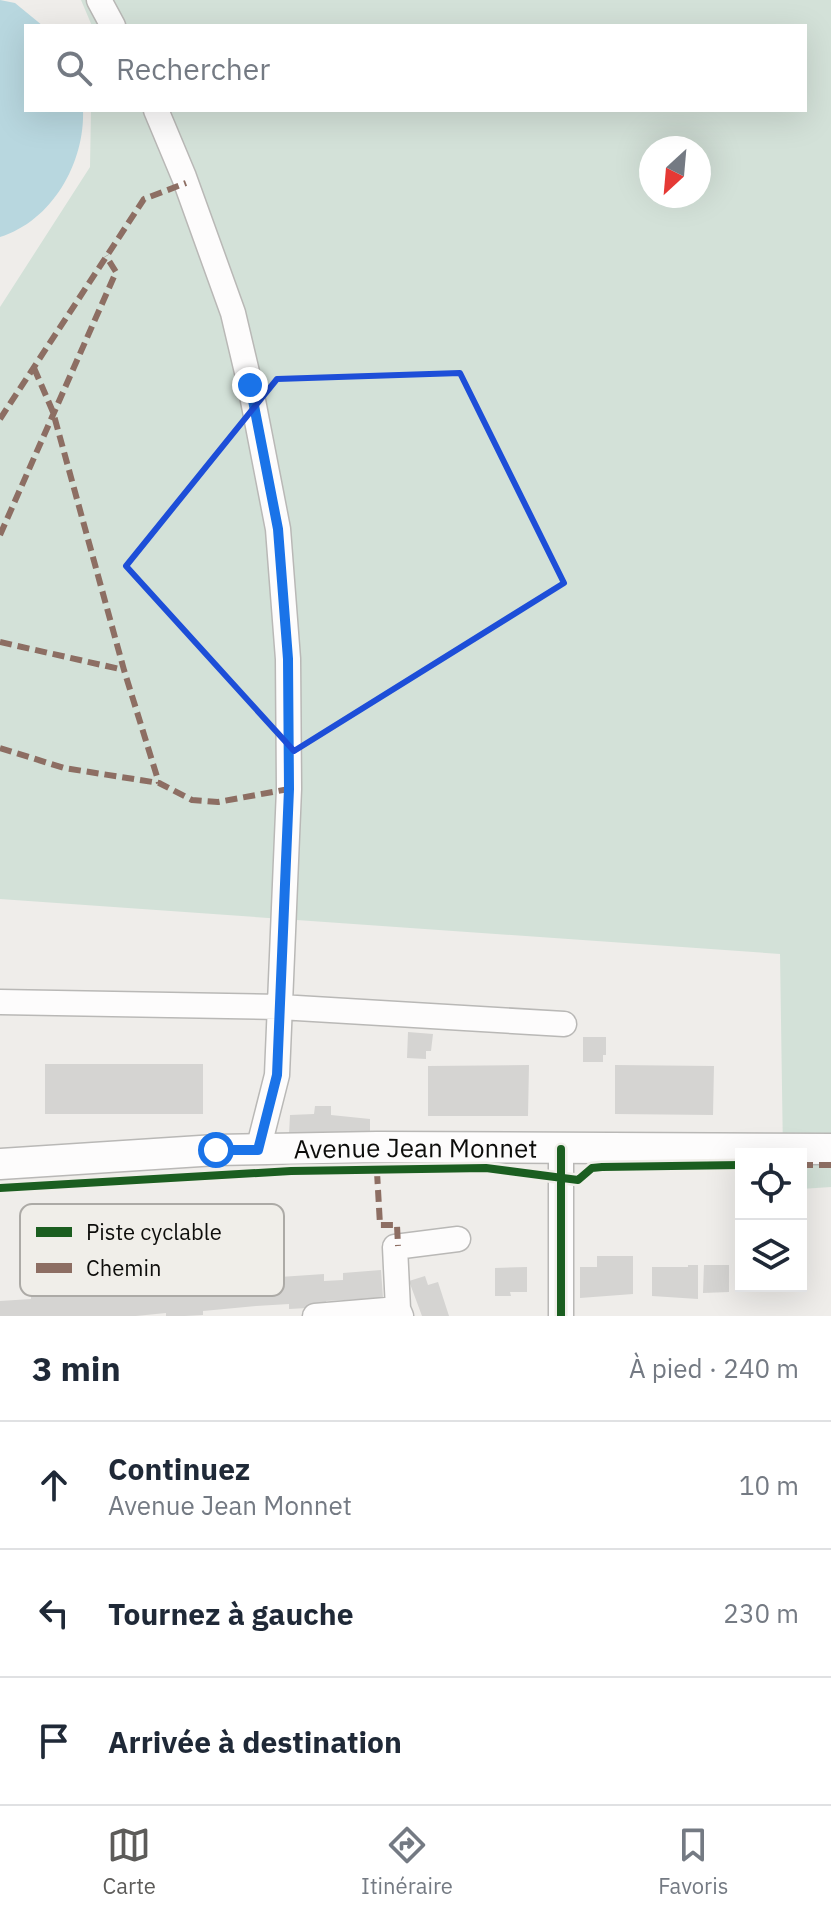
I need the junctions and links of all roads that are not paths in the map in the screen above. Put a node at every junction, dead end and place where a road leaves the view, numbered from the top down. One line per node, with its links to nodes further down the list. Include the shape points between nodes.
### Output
1 (99, 0): 2 (street)
2 (112, 24)
3 (157, 112): 5 (street, via 233,313 278,529 288,659 289,789)
4 (0, 1002): 5 (street)
5 (280, 1007): 6 (street); 9 (street, via 277,1075)
6 (564, 1024)
7 (561, 1149): 8 (main road, Avenue Jean Monnet); 9 (main road, Avenue Jean Monnet); 14 (street)
8 (831, 1149)
9 (258, 1150): 10 (main road, Avenue Jean Monnet)
10 (0, 1164)
11 (458, 1239): 12 (street, via 395,1247)
12 (400, 1312): 13 (street)
13 (315, 1316)
14 (561, 1316)

